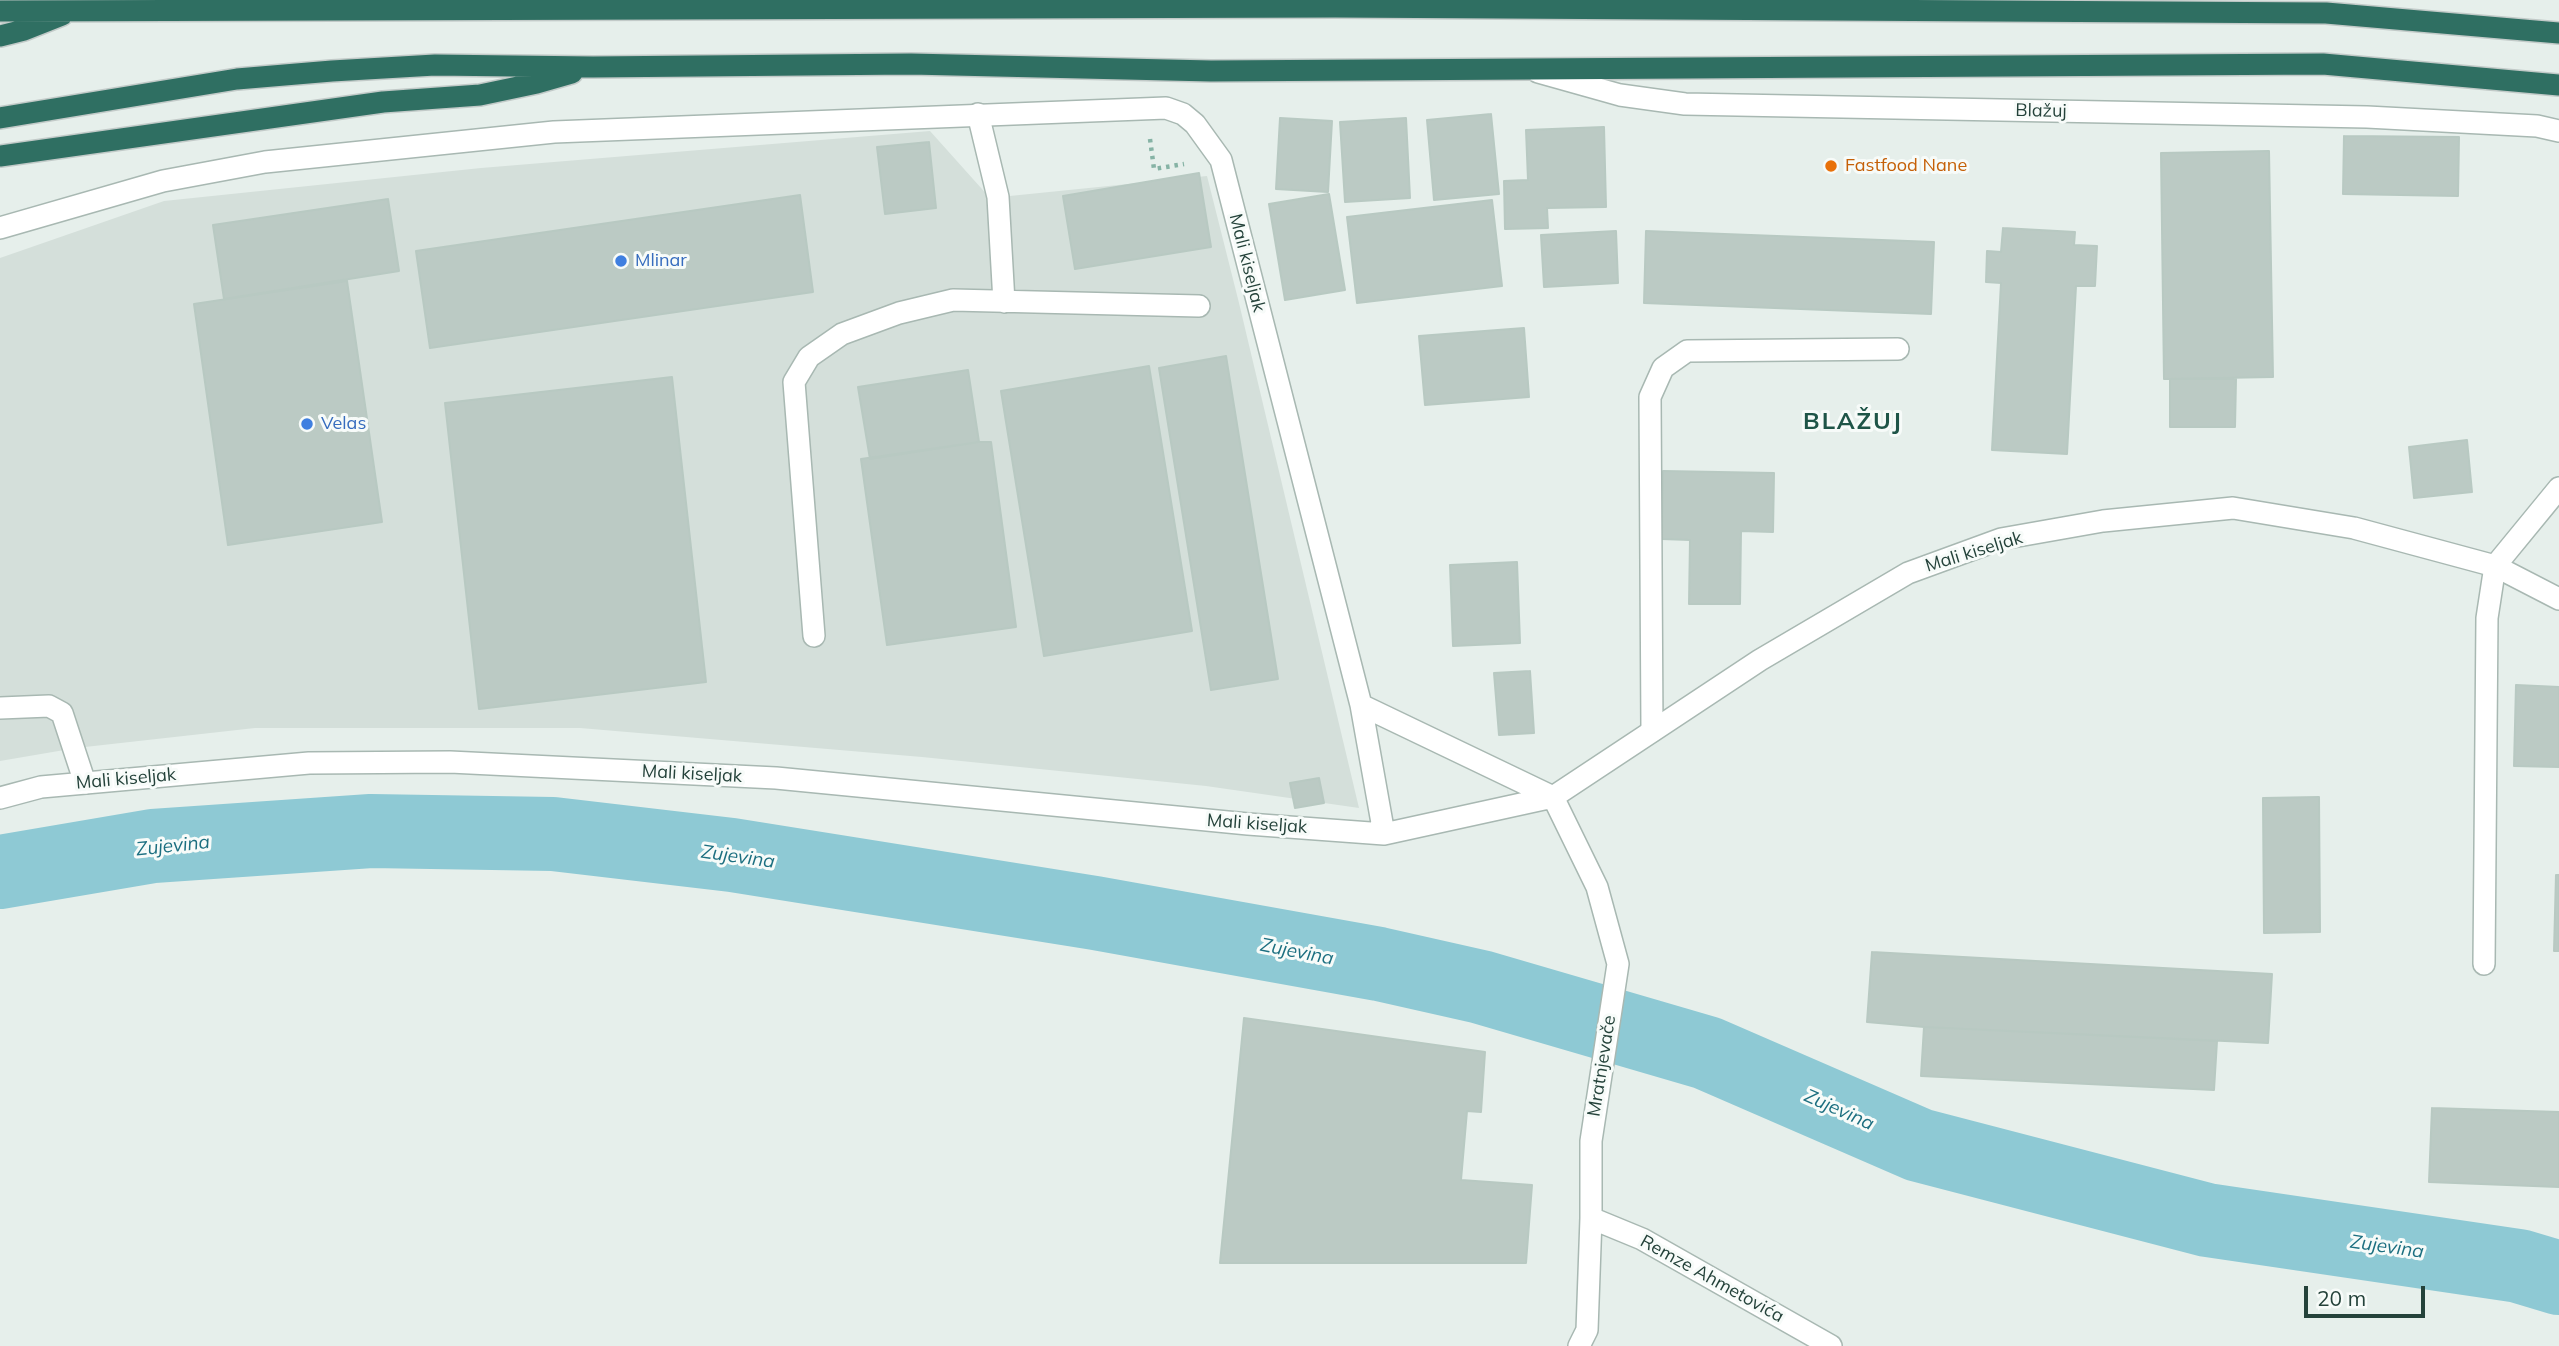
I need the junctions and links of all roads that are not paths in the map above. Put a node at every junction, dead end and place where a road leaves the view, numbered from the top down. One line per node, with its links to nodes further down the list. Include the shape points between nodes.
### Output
1 (1333, 4): 3 (highway); 4 (highway, via 2326,13)
2 (0, 10): 3 (highway)
3 (74, 10): 5 (highway)
4 (2559, 33)
5 (0, 36)
6 (593, 67): 7 (highway, via 911,64 1211,71); 10 (highway, via 435,65 332,71 225,81); 12 (highway, via 480,95 383,103)
7 (1526, 69): 8 (highway, via 2323,64); 11 (street, Blažuj, via 1620,95 1685,104 2367,117)
8 (2559, 85)
9 (978, 114): 14 (street, Mali kiseljak, via 554,132 265,162 163,181); 15 (street, via 998,197); 22 (street, Mali kiseljak, via 1166,108 1183,114 1208,139 1221,160)
10 (0, 118)
11 (2559, 131)
12 (10, 154): 13 (highway)
13 (0, 162)
14 (0, 228)
15 (1003, 302): 16 (street); 21 (street, via 953,300 842,334 809,357 794,382)
16 (1199, 306)
17 (1898, 349): 24 (street, via 1687,351 1662,368 1650,397)
18 (2559, 488): 19 (street)
19 (2495, 566): 20 (street, Mali kiseljak); 24 (street, Mali kiseljak, via 2354,528 2233,508 2103,521 2001,539 1908,573 1760,660); 29 (street, via 2487,618)
20 (2559, 599)
21 (814, 636)
22 (1361, 705): 26 (street); 28 (street, Mali kiseljak)
23 (0, 708): 25 (street, via 49,706 62,713)
24 (1652, 731): 26 (street, Mali kiseljak)
25 (85, 783): 27 (street, Mali kiseljak, via 41,787); 28 (street, Mali kiseljak, via 309,763 450,762 776,778)
26 (1553, 797): 28 (street, Mali kiseljak); 30 (street, Mratnjevače, via 1597,887 1618,964 1591,1141)
27 (0, 798)
28 (1384, 835)
29 (2484, 964)
30 (1591, 1218): 31 (street, Mratnjevače, via 1587,1330); 32 (street, Remze Ahmetovića, via 1642,1239)
31 (1579, 1346)
32 (1831, 1346)

